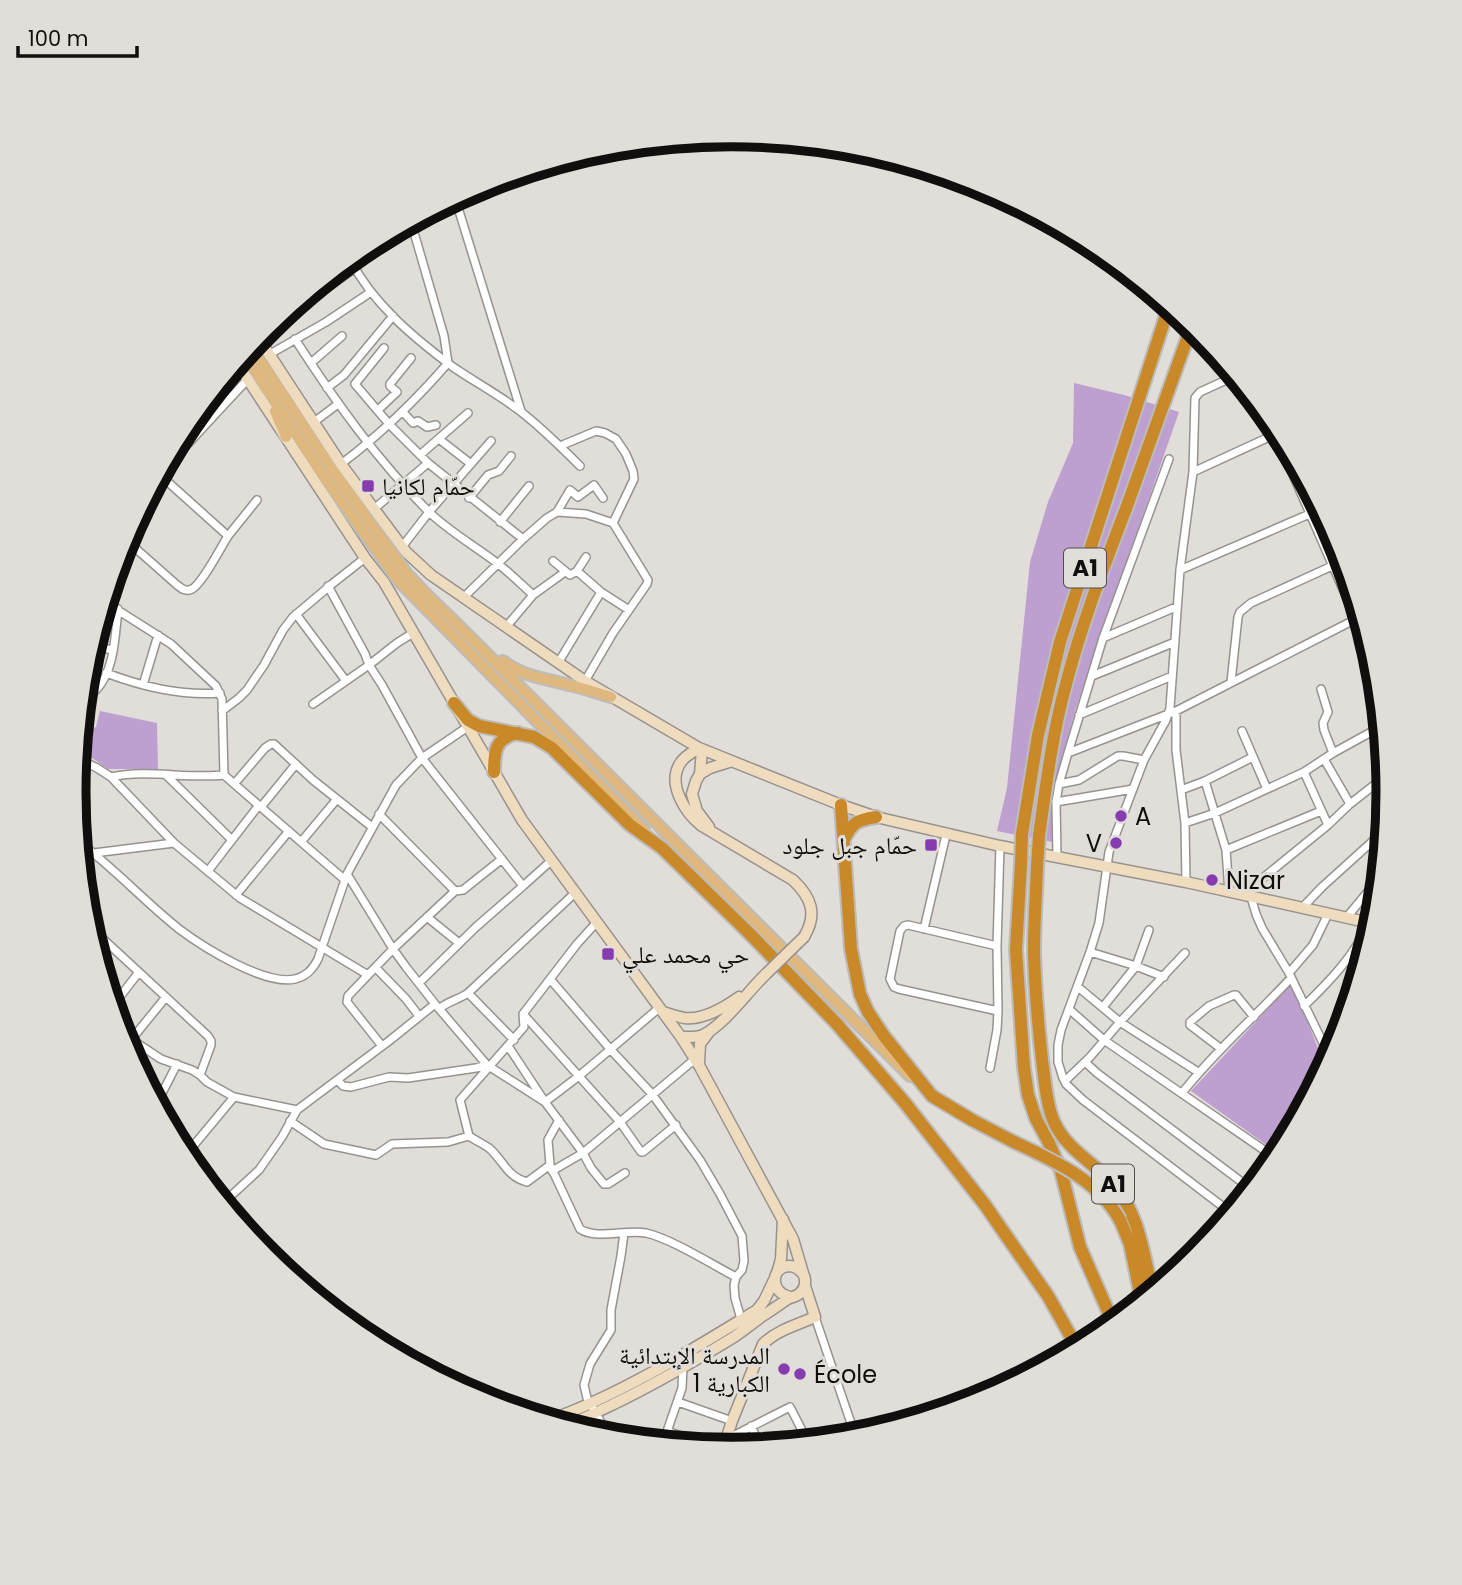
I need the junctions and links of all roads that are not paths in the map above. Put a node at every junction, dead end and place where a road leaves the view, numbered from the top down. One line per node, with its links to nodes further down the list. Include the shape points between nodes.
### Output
1 (458, 208): 26 (street)
2 (414, 231): 17 (street)
3 (355, 268): 4 (street)
4 (371, 292): 5 (street); 9 (street)
5 (393, 316): 17 (street); 22 (street, via 344,375)
6 (1166, 317): 266 (highway, A1, bridge, via 1060,642 1021,834 1016,950 1028,1095 1061,1171 1080,1247)
7 (342, 336): 16 (street)
8 (1188, 337): 262 (highway, A1, bridge, via 1089,604 1064,690 1037,867 1034,952 1051,1114 1067,1143 1107,1178 1127,1203 1139,1230)
9 (295, 339): 12 (street); 16 (street)
10 (265, 347): 12 (main road)
11 (384, 348): 24 (street, via 355,384)
12 (270, 354): 30 (main road)
13 (257, 355): 87 (main road, via 407,574)
14 (411, 358): 24 (street, via 390,384 397,392)
15 (250, 363): 20 (main road)
16 (311, 363): 22 (street)
17 (448, 363): 25 (street); 26 (street)
18 (242, 372): 19 (main road)
19 (247, 380): 29 (street); 33 (main road)
20 (261, 380): 33 (main road); 159 (main road, via 398,581)
21 (1227, 380): 47 (street, via 1200,391 1195,398)
22 (327, 388): 23 (street)
23 (338, 404): 30 (street); 38 (street)
24 (378, 410): 31 (street)
25 (403, 412): 31 (street); 32 (street, via 413,423)
26 (521, 412): 39 (street)
27 (468, 414): 35 (street)
28 (206, 417): 29 (street)
29 (209, 420): 37 (street)
30 (314, 422): 44 (main road)
31 (389, 424): 38 (street); 40 (street)
32 (436, 425)
33 (286, 437): 67 (main road)
34 (1270, 437): 47 (street)
35 (439, 439): 40 (street); 45 (street)
36 (491, 441): 45 (street)
37 (189, 442)
38 (368, 444): 44 (street); 49 (street)
39 (560, 446): 46 (street); 61 (street, via 596,431 622,446 634,479)
40 (420, 455): 43 (street)
41 (511, 456): 53 (street)
42 (1169, 459): 89 (street)
43 (428, 463): 49 (street); 50 (street)
44 (341, 464): 56 (main road)
45 (471, 464): 50 (street)
46 (580, 466)
47 (1193, 472): 71 (street)
48 (166, 481): 62 (street)
49 (404, 484): 56 (street); 57 (street)
50 (454, 485): 53 (street); 57 (street)
51 (529, 486): 60 (street)
52 (1300, 488): 59 (street)
53 (469, 498): 60 (street)
54 (603, 498): 58 (street, via 594,485 578,497 569,490)
55 (257, 500): 62 (street)
56 (374, 509): 65 (main road)
57 (429, 512): 65 (street); 69 (street)
58 (557, 512): 61 (street, via 586,514); 63 (street)
59 (1310, 514): 70 (street); 71 (street)
60 (500, 522): 63 (street)
61 (613, 523): 81 (street, via 648,580)
62 (228, 536): 64 (street, via 191,590 181,589)
63 (523, 539): 69 (street)
64 (134, 547)
65 (401, 547): 78 (main road)
66 (586, 557): 72 (street)
67 (365, 558): 74 (street); 86 (main road)
68 (554, 561): 73 (street)
69 (497, 563): 77 (street); 78 (street)
70 (1332, 566): 76 (street); 100 (street, via 1240,612)
71 (1180, 570): 80 (street)
72 (577, 571): 73 (street); 75 (street)
73 (565, 572): 77 (street)
74 (328, 586): 82 (street); 94 (street)
75 (601, 592): 81 (street); 93 (street)
76 (1345, 594)
77 (533, 595): 85 (street)
78 (463, 598): 85 (main road)
79 (113, 607): 88 (street)
80 (1176, 607): 89 (street); 90 (street)
81 (629, 610): 99 (street)
82 (296, 614): 98 (street); 108 (street, via 247,690)
83 (111, 616): 92 (street)
84 (1353, 621): 100 (street)
85 (506, 627): 93 (main road)
86 (413, 633): 94 (street); 106 (main road)
87 (467, 634): 105 (main road, via 513,669); 240 (main road)
88 (158, 635): 101 (street); 104 (street)
89 (1103, 638): 96 (street)
90 (1175, 642): 96 (street); 97 (street)
91 (103, 648): 92 (street)
92 (113, 650): 95 (street)
93 (558, 663): 99 (main road)
94 (369, 665): 98 (street); 119 (street)
95 (106, 673): 101 (street); 102 (street)
96 (1092, 676): 110 (street)
97 (1172, 676): 109 (street); 110 (street)
98 (346, 681): 107 (street)
99 (585, 681): 105 (main road)
100 (1231, 682): 109 (street)
101 (143, 685): 104 (street, via 183,693)
102 (96, 689)
103 (1321, 689): 117 (street, via 1328,712 1324,730)
104 (220, 693): 108 (street)
105 (611, 697): 115 (main road)
106 (454, 703): 111 (main road); 114 (highway, via 479,726)
107 (313, 704)
108 (222, 710): 129 (street)
109 (1172, 712): 116 (street); 121 (street); 137 (street)
110 (1079, 715): 116 (street)
111 (469, 726): 119 (street); 125 (main road)
112 (1242, 731): 118 (street)
113 (1373, 731): 117 (street)
114 (521, 733): 125 (highway, via 501,740); 159 (highway, via 552,748 630,825)
115 (701, 749): 122 (main road); 127 (main road); 151 (main road, via 681,760 677,790 692,817)
116 (1068, 753): 133 (street)
117 (1334, 753): 120 (street)
118 (1253, 757): 131 (street); 136 (street)
119 (422, 758): 145 (street, via 396,785); 164 (street)
120 (1324, 759): 126 (street); 140 (street)
121 (1144, 760): 133 (street, via 1118,756 1079,780); 135 (street)
122 (730, 762): 127 (main road); 141 (main road)
123 (87, 763): 130 (street)
124 (296, 764): 132 (street, via 271,744); 138 (street); 142 (street)
125 (494, 772): 165 (main road)
126 (1304, 772): 136 (street); 143 (street)
127 (700, 774): 151 (main road, via 693,802)
128 (166, 775): 129 (street); 130 (street); 155 (street)
129 (224, 775): 132 (street)
130 (111, 777): 157 (street)
131 (1205, 781): 137 (street); 144 (street)
132 (234, 783): 142 (street)
133 (1059, 784): 139 (street)
134 (1376, 784): 140 (street)
135 (1133, 789): 139 (street); 166 (street)
136 (1267, 789): 144 (street)
137 (1181, 790): 147 (street)
138 (337, 799): 149 (street); 156 (street)
139 (1056, 802): 163 (street)
140 (1350, 804): 148 (street)
141 (841, 805): 146 (main road); 154 (highway)
142 (260, 806): 150 (street); 155 (street)
143 (1321, 811): 148 (street); 161 (street)
144 (1215, 813): 147 (street); 161 (street)
145 (379, 814): 149 (street); 171 (street)
146 (876, 817): 152 (main road); 154 (highway, via 854,824)
147 (1185, 823): 169 (street)
148 (1328, 825): 176 (street)
149 (372, 827): 168 (street)
150 (289, 831): 156 (street); 175 (street)
151 (712, 831): 201 (main road, bridge, via 793,880 808,898 810,928)
152 (946, 835): 158 (main road); 183 (street)
153 (1375, 839): 177 (street)
154 (844, 840): 240 (highway, via 851,949 860,994 884,1036)
155 (232, 841): 167 (street)
156 (301, 842): 168 (street)
157 (174, 843): 162 (street); 167 (street)
158 (1000, 846): 163 (main road); 187 (street)
159 (662, 848): 269 (highway, via 827,1013 905,1103 985,1205)
160 (88, 849): 162 (street)
161 (1226, 850): 174 (street)
162 (94, 853): 188 (street, via 181,930 254,972 295,979 313,968)
163 (1057, 857): 166 (main road)
164 (502, 859): 170 (street); 171 (street, via 465,889)
165 (552, 860): 170 (street); 173 (main road)
166 (1105, 866): 169 (main road); 191 (street, via 1101,910)
167 (208, 871): 175 (street)
168 (346, 877): 188 (street); 190 (street)
169 (1186, 882): 174 (main road)
170 (523, 886): 186 (street)
171 (455, 891): 179 (street)
172 (1369, 891): 180 (street)
173 (576, 892): 182 (main road); 203 (street)
174 (1229, 892): 176 (main road)
175 (236, 895): 188 (street)
176 (1246, 896): 177 (main road); 197 (street)
177 (1302, 908): 178 (main road)
178 (1328, 914): 180 (main road); 197 (street)
179 (427, 917): 186 (street); 190 (street)
180 (1347, 917): 181 (main road)
181 (1363, 921)
182 (596, 923): 199 (street); 210 (main road)
183 (924, 929): 187 (street); 211 (street, via 902,928 890,979 894,987)
184 (1149, 930): 193 (street)
185 (103, 939): 195 (street)
186 (459, 943): 200 (street)
187 (997, 946): 211 (street)
188 (323, 947): 196 (street)
189 (1357, 947): 207 (street)
190 (393, 949): 194 (street); 200 (street)
191 (1090, 952): 193 (street); 202 (street)
192 (1185, 954): 198 (street)
193 (1136, 966): 198 (street); 208 (street)
194 (376, 968): 196 (street); 213 (street)
195 (139, 972): 204 (street); 205 (street)
196 (368, 975): 224 (street, via 347,1002)
197 (1290, 976): 207 (street); 215 (street)
198 (1164, 977): 216 (street)
199 (550, 979): 212 (street); 226 (street)
200 (419, 983): 206 (street)
201 (753, 986): 214 (main road); 217 (main road)
202 (1078, 987): 208 (street); 209 (street)
203 (468, 993): 206 (street); 221 (street)
204 (119, 998)
205 (166, 998): 218 (street); 233 (street, via 211,1041)
206 (437, 1006): 213 (street); 230 (street)
207 (1304, 1006): 223 (street)
208 (1103, 1007): 216 (street)
209 (1069, 1009): 220 (street); 236 (street, via 1058,1045)
210 (661, 1010): 214 (main road, via 683,1018); 219 (main road); 226 (street)
211 (998, 1011): 231 (street)
212 (523, 1014): 221 (street, via 524,1027); 234 (street)
213 (419, 1016): 224 (street)
214 (700, 1016): 219 (main road)
215 (1254, 1017): 225 (street); 225 (street, via 1234,995 1209,1006 1190,1022)
216 (1119, 1022): 220 (street); 232 (street)
217 (712, 1028): 219 (main road, via 698,1036); 228 (main road, via 700,1044)
218 (134, 1036)
219 (680, 1036): 228 (main road)
220 (1104, 1040): 227 (street); 237 (street)
221 (511, 1043): 230 (street); 242 (street)
222 (137, 1044): 229 (street)
223 (1324, 1045)
224 (382, 1046): 235 (street)
225 (1220, 1048): 232 (street)
226 (611, 1051): 234 (street); 238 (street)
227 (1085, 1062): 236 (street); 254 (street)
228 (697, 1063): 238 (street); 257 (main road)
229 (177, 1064): 233 (street); 239 (street)
230 (488, 1066): 235 (street, via 389,1077 351,1087); 242 (street); 248 (street, via 460,1100)
231 (990, 1068)
232 (1198, 1072): 237 (street)
233 (200, 1075): 241 (street)
234 (579, 1076): 242 (street); 246 (street)
235 (337, 1080): 243 (street)
236 (1065, 1081): 256 (street, via 1083,1100)
237 (1181, 1093): 250 (street)
238 (652, 1094): 246 (street); 247 (street)
239 (161, 1095)
240 (932, 1096): 264 (highway, bridge, via 1084,1179 1120,1220)
241 (234, 1097): 243 (street); 249 (street)
242 (545, 1102): 244 (street)
243 (297, 1110): 245 (street)
244 (558, 1120): 251 (street); 252 (street, via 548,1140)
245 (290, 1121): 248 (street, via 324,1144 376,1155 392,1144 448,1142); 255 (street, via 259,1170)
246 (620, 1122): 247 (street, via 642,1153); 251 (street)
247 (676, 1125): 261 (street, via 742,1236 744,1261)
248 (469, 1136): 252 (street, via 524,1182)
249 (192, 1148)
250 (1268, 1152)
251 (583, 1153): 252 (street); 253 (street, via 604,1184)
252 (551, 1168): 258 (street, via 580,1229)
253 (625, 1173)
254 (1246, 1180)
255 (229, 1197)
256 (1225, 1207)
257 (783, 1219): 259 (main road); 260 (main road)
258 (624, 1233): 261 (street, via 663,1239); 272 (street, via 611,1330 590,1364 584,1385)
259 (803, 1273): 260 (main road, via 790,1266); 263 (main road)
260 (776, 1276): 265 (main road, via 778,1292); 268 (main road, via 757,1310)
261 (736, 1277): 268 (street)
262 (1151, 1282)
263 (805, 1286): 265 (main road); 267 (main road)
264 (1140, 1291)
265 (791, 1297): 267 (main road); 270 (main road)
266 (1109, 1314)
267 (814, 1315): 275 (main road, via 763,1345); 278 (street)
268 (741, 1319): 272 (main road)
269 (1073, 1339)
270 (683, 1367): 271 (street); 272 (main road)
271 (678, 1402): 275 (street); 279 (street)
272 (594, 1408): 273 (main road); 274 (main road); 276 (street)
273 (565, 1416)
274 (576, 1419)
275 (732, 1421): 283 (main road)
276 (603, 1425)
277 (751, 1426): 280 (street, via 790,1407); 282 (street); 284 (street)
278 (852, 1426)
279 (667, 1431): 281 (street)
280 (803, 1433)
281 (675, 1435)
282 (756, 1437)
283 (726, 1438)
284 (733, 1438)

